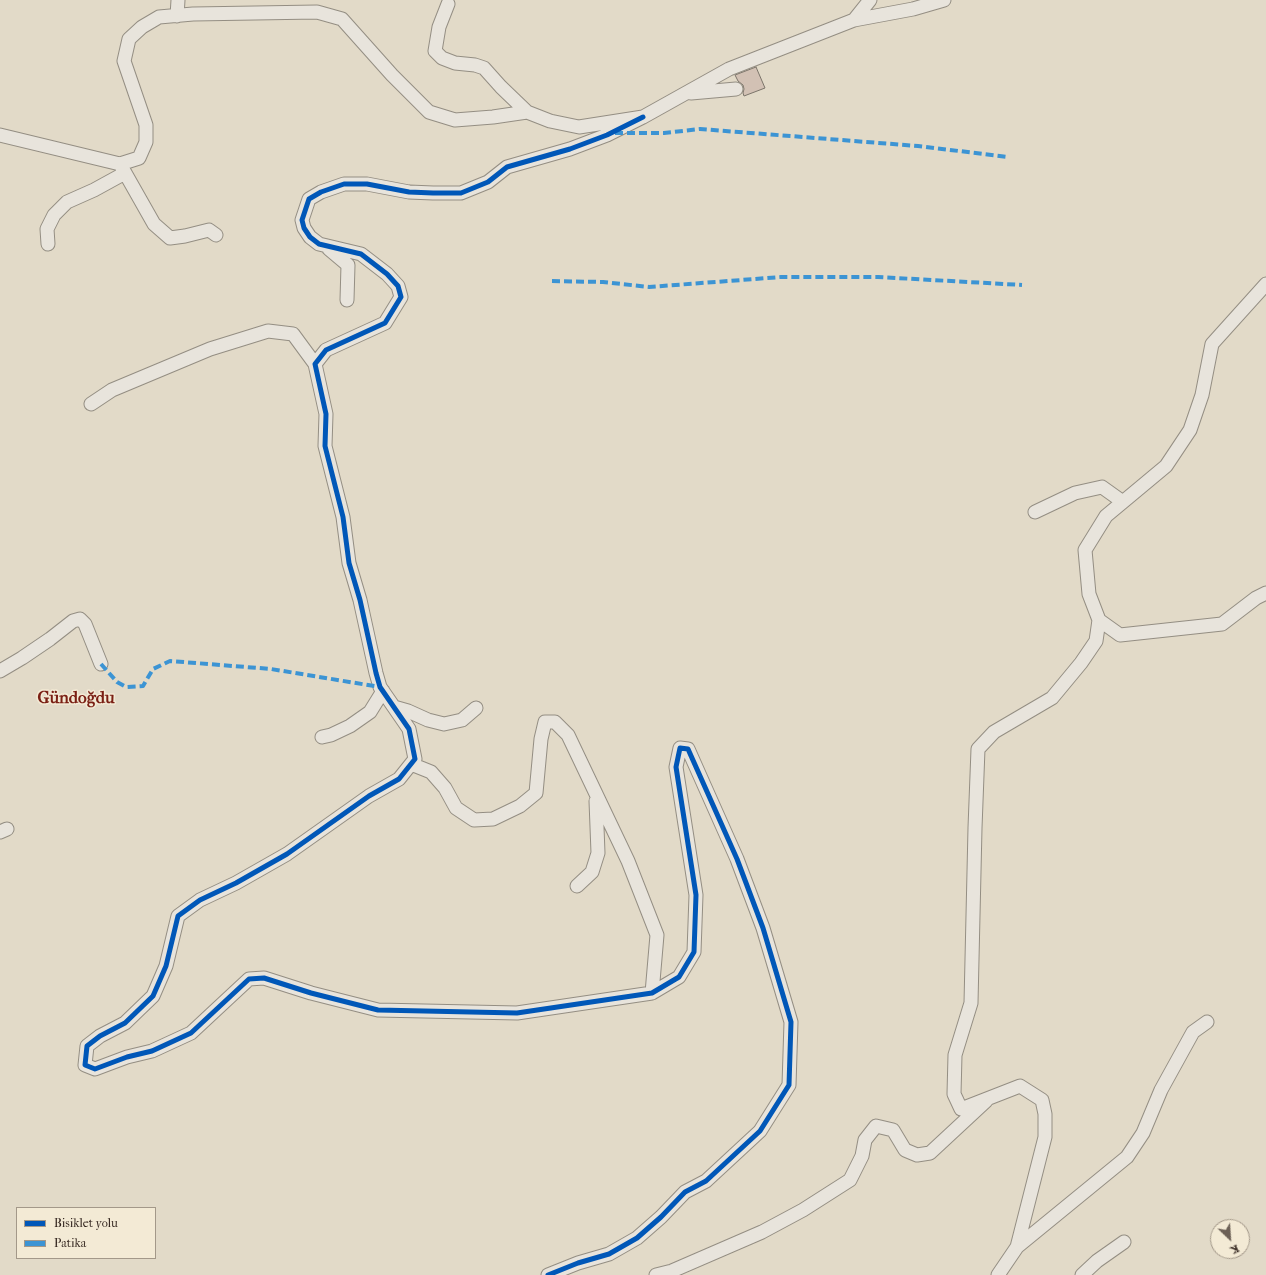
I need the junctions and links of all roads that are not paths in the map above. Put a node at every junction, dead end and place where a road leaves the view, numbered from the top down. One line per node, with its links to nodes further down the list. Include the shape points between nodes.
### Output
1 (178, 0): 5 (street)
2 (870, 0): 6 (street)
3 (944, 0): 6 (street, via 913,9)
4 (448, 4): 9 (street, via 439,27 435,51 442,58 454,63 484,68)
5 (177, 16): 9 (street, via 317,12 342,19 429,112 456,120); 12 (street, via 159,17 129,39 124,61 146,125 146,142 139,158)
6 (854, 20): 8 (street, via 729,69)
7 (736, 89): 8 (street)
8 (686, 94): 10 (street)
9 (527, 112): 10 (street, via 550,121 580,127)
10 (643, 117): 15 (street, via 607,135 570,149 508,167 488,182 461,193 409,192 367,184 344,184 321,192 309,200 302,220 310,237)
11 (0, 135): 12 (street)
12 (122, 168): 13 (street, via 154,224 170,238 209,230); 14 (street, via 94,190 67,202 54,215 47,229)
13 (216, 235)
14 (48, 244)
15 (325, 246): 17 (street, via 348,265); 18 (street, via 361,254 387,274 398,286 401,297 385,323 326,350)
16 (1266, 284): 20 (street, via 1212,344 1202,395 1190,430 1166,466)
17 (347, 300)
18 (315, 364): 19 (street, via 293,334 268,331 210,349 112,390); 26 (street, via 326,414 325,446 343,517 349,563 376,673)
19 (91, 404)
20 (1123, 502): 21 (street, via 1102,487 1075,493); 23 (street, via 1106,516 1085,550 1089,594)
21 (1034, 512)
22 (1266, 593): 23 (street, via 1222,624 1120,635)
23 (1099, 620): 35 (street, via 1096,641 1052,698 994,732 978,749 971,1002 955,1055 954,1094 960,1109)
24 (101, 664): 25 (street, via 85,624 80,619 73,621)
25 (0, 671)
26 (383, 691): 27 (street); 29 (street, via 370,712 350,726)
27 (394, 707): 28 (street, via 444,724 462,720); 30 (street, via 409,729 415,759)
28 (476, 708)
29 (322, 737)
30 (411, 764): 31 (street, via 431,772 445,788 456,808 474,820 494,819 520,806 536,793 545,722 555,722 568,735); 33 (street, via 399,779 369,796 287,854 200,900 178,916 166,966 153,996 125,1023 87,1046 86,1065 95,1069 152,1051 191,1033 249,979 264,978 378,1010 517,1013)
31 (596, 795): 32 (street, via 598,853 592,872); 33 (street, via 628,861 656,934)
32 (577, 886)
33 (652, 993): 38 (street, via 679,977 694,952 696,895 676,767 680,748 688,749 737,859 763,928 791,1022 789,1085 760,1131 706,1181 685,1192 637,1238 609,1254 578,1262)
34 (1206, 1022): 37 (street, via 1193,1032 1161,1090 1143,1133 1127,1157)
35 (990, 1098): 37 (street, via 1020,1086 1042,1100 1045,1114 1045,1138); 39 (street, via 930,1154 917,1155 905,1150 893,1130 876,1126 865,1140 862,1156 850,1180 762,1232 672,1271)
36 (1124, 1242): 41 (street)
37 (1016, 1247): 40 (street)
38 (548, 1275)
39 (656, 1275)
40 (998, 1275)
41 (1082, 1275)

